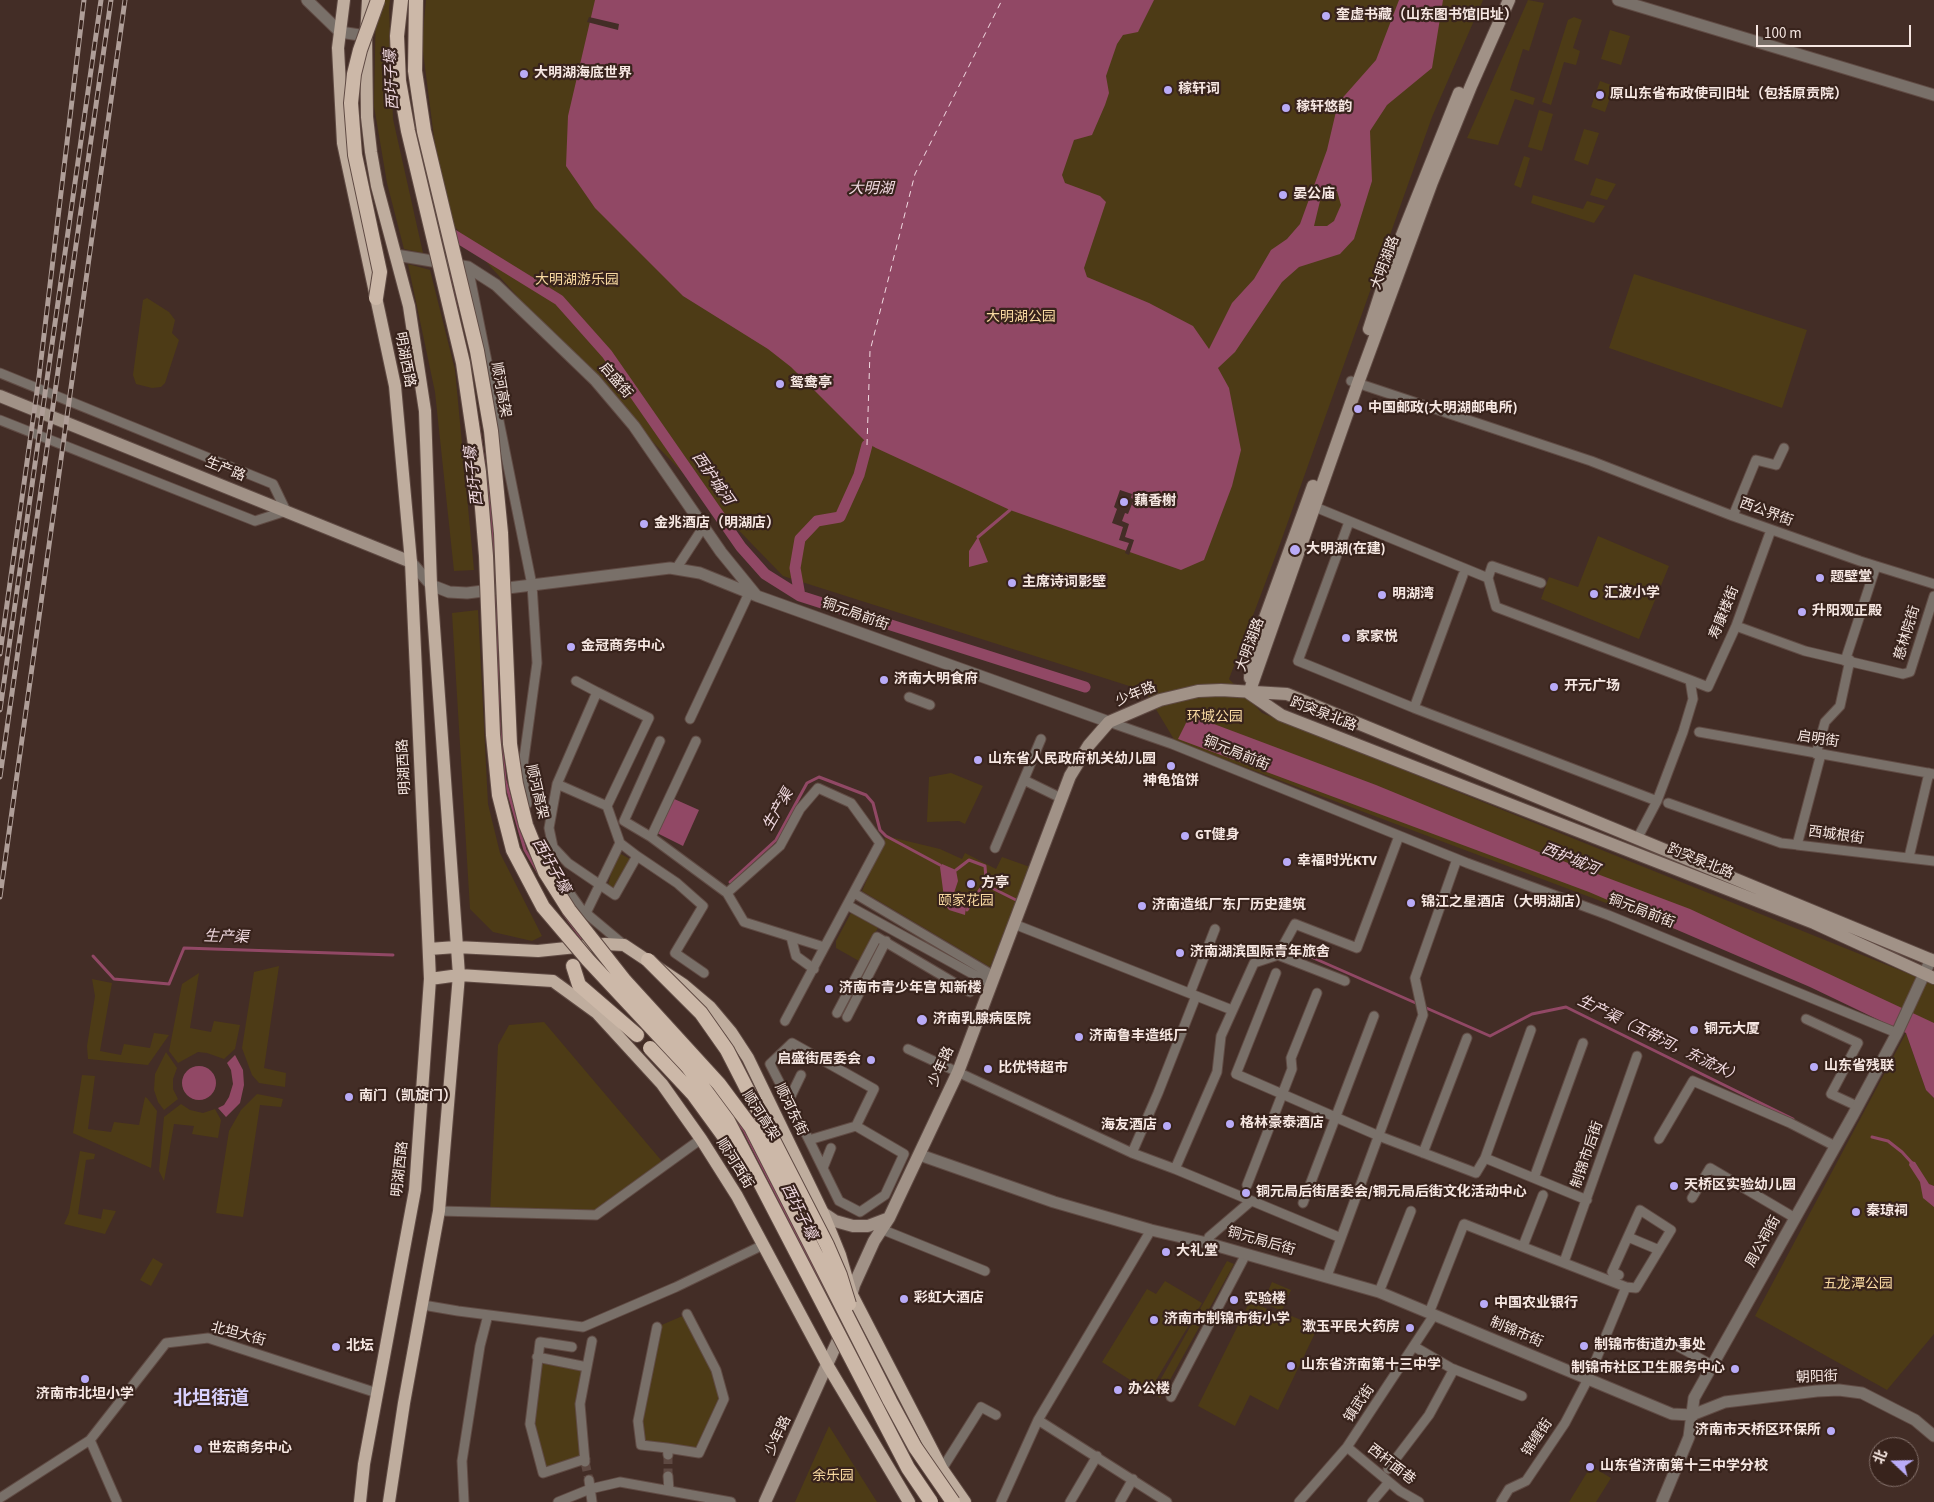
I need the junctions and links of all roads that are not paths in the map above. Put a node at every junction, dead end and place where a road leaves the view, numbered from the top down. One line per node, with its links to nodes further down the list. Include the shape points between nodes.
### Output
1 (307, 0): 10 (street)
2 (344, 0): 10 (main road, 明湖西路)
3 (368, 0): 11 (main road, 明湖西路)
4 (378, 0): 15 (highway, bridge, via 360,50 350,103 355,155 380,272)
5 (401, 0): 173 (highway, bridge, via 397,36 406,123 464,363 480,472 493,735 499,795 513,850 543,907 688,1067 728,1121)
6 (416, 0): 170 (highway, 顺河高架, bridge, via 415,71 424,131 477,351 491,431 501,533 510,744 526,826 545,872 569,910 625,981 719,1084 752,1127)
7 (1500, 0): 17 (main road, 大明湖路, via 1424,176 1388,270)
8 (1509, 0): 17 (main road, 大明湖路, via 1470,86)
9 (1618, 0): 12 (street)
10 (340, 32): 11 (street); 15 (main road, 明湖西路, via 343,143)
11 (366, 36): 13 (main road, 明湖西路, via 371,152)
12 (1934, 95)
13 (396, 255): 14 (street, 启盛街, bridge); 34 (main road, 明湖西路, via 409,306 425,411)
14 (468, 267): 25 (street, 启盛街, via 496,285 596,380 634,426); 35 (street)
15 (376, 298): 27 (main road, 明湖西路, via 395,386)
16 (0, 373): 22 (street, via 273,484)
17 (1354, 382): 21 (main road, 大明湖路); 23 (street, 西公界街, via 1592,461); 43 (main road, 大明湖路, via 1251,656)
18 (0, 396): 22 (main road, 生产路)
19 (0, 420): 22 (street, via 255,522)
20 (1784, 448): 23 (street, via 1776,465 1756,460)
21 (1315, 507): 24 (street); 43 (main road, 大明湖路)
22 (286, 511): 27 (main road, 生产路)
23 (1733, 516): 26 (street, 西公界街)
24 (1349, 522): 31 (street); 46 (street, via 1298,661)
25 (704, 526): 29 (street); 36 (street, 启盛街)
26 (1771, 530): 28 (street, 西公界街); 38 (street, 寿康楼街)
27 (410, 562): 34 (street, 生产路); 84 (main road, 明湖西路)
28 (1876, 566): 33 (street, 西公界街); 39 (street)
29 (676, 569): 35 (street, 铜元局前街); 36 (street, 铜元局前街, via 700,573)
30 (1464, 575): 46 (street)
31 (1488, 578): 32 (street, via 1492,566); 40 (street, via 1496,607)
32 (1541, 583)
33 (1934, 584)
34 (431, 585): 35 (street, 铜元局前街, bridge, via 449,592 467,593); 82 (main road, 明湖西路)
35 (532, 585): 75 (street, via 537,663 522,773 530,820 549,866)
36 (753, 594): 47 (street); 48 (street, 铜元局前街)
37 (1934, 596): 39 (street, 慈林院街, via 1910,672 1904,674)
38 (1736, 626): 39 (street, 慈林院街, via 1805,651); 40 (street, 寿康楼街, via 1708,687)
39 (1847, 661): 53 (street, 西城根街, via 1840,706 1825,722)
40 (1690, 680): 58 (street, via 1693,699)
41 (576, 681): 42 (street)
42 (597, 692): 56 (street); 60 (street, via 649,718)
43 (1249, 693): 48 (main road, 少年路, via 1221,690 1174,696); 63 (main road, 趵突泉北路, via 1287,694); 94 (main road, 趵突泉北路, via 1281,715 1814,923)
44 (909, 697): 45 (street)
45 (930, 705)
46 (1414, 708): 58 (street)
47 (690, 719)
48 (1108, 722): 57 (main road, 少年路, via 1070,776); 61 (street, 铜元局前街, via 1172,744)
49 (1698, 732): 53 (street, 启明街)
50 (1041, 739): 55 (street)
51 (660, 741): 62 (street, via 624,821)
52 (696, 741): 62 (street)
53 (1818, 754): 54 (street, 启明街); 65 (street, 西城根街)
54 (1932, 773): 68 (street)
55 (1024, 780): 57 (street); 66 (street)
56 (558, 784): 60 (street); 71 (street, via 549,828 553,847 568,863)
57 (1062, 798): 76 (main road, 少年路)
58 (1657, 801): 63 (street)
59 (1668, 804): 65 (street, via 1782,843)
60 (607, 806): 64 (street)
61 (1399, 836): 69 (street, 铜元局前街); 85 (street, via 1357,948 1295,924)
62 (651, 837): 72 (street)
63 (1637, 839): 86 (main road, 趵突泉北路)
64 (620, 843): 67 (street); 71 (street)
65 (1798, 845): 68 (street, 西城根街)
66 (995, 848)
67 (637, 856): 71 (street, via 615,895); 90 (street, via 677,883 703,906 675,953)
68 (1909, 857): 70 (street, 西城根街)
69 (1456, 859): 109 (street, 铜元局前街, via 1608,915); 124 (street, via 1415,978 1423,1015)
70 (1934, 861)
71 (599, 884): 75 (street)
72 (727, 893): 73 (street, via 780,846 800,810 818,788 851,803 880,843); 78 (street, via 744,922)
73 (854, 893): 74 (street); 96 (street)
74 (847, 904): 83 (street); 93 (street)
75 (586, 913): 81 (street)
76 (1014, 924): 96 (main road, 少年路); 99 (street)
77 (1215, 928): 99 (street)
78 (791, 937): 83 (street); 89 (street, via 796,956)
79 (886, 941): 93 (street, via 970,992); 103 (street, via 877,938); 105 (street)
80 (605, 944): 81 (main road, 顺河东街); 82 (main road, 顺河东街, via 538,951); 88 (main road, via 581,953)
81 (624, 945): 87 (main road, 顺河东街)
82 (456, 947): 84 (main road, 顺河东街); 92 (main road, 明湖西路)
83 (824, 948): 89 (street)
84 (429, 949): 95 (main road, 明湖西路)
85 (1278, 954): 97 (street); 101 (street, via 1254,963)
86 (1933, 957): 94 (street, 周公祠街)
87 (648, 960): 117 (main road, 顺河东街, via 710,1007 731,1032); 170 (highway, bridge, via 701,1013 727,1050 840,1275)
88 (572, 966): 100 (main road); 110 (highway, via 579,985)
89 (814, 969): 107 (street)
90 (704, 973)
91 (1276, 973): 119 (street, via 1236,1074)
92 (459, 975): 95 (main road, 顺河西街); 100 (main road, 顺河西街, via 553,981); 144 (main road, 明湖西路)
93 (977, 976): 96 (street)
94 (1927, 978): 109 (street, 周公祠街)
95 (430, 979): 182 (main road, 明湖西路, via 415,1190)
96 (992, 980): 116 (main road, 少年路)
97 (1345, 981)
98 (1317, 993): 119 (street, via 1291,1058 1292,1069)
99 (1193, 994): 101 (street); 130 (street, via 1158,1094)
100 (576, 998): 102 (main road, 顺河西街)
101 (1232, 1010): 136 (street, via 1222,1036 1217,1072)
102 (597, 1013): 110 (highway); 125 (main road, 顺河西街, via 662,1084)
103 (837, 1013)
104 (1374, 1016): 122 (street)
105 (847, 1017)
106 (1806, 1019): 121 (street, via 1858,1043 1831,1094)
107 (785, 1022)
108 (1531, 1030): 134 (street)
109 (1897, 1033): 121 (street, 周公祠街)
110 (637, 1035): 173 (highway, bridge, via 693,1094 733,1147 803,1283)
111 (1467, 1038): 131 (street)
112 (1583, 1044): 137 (street)
113 (908, 1049): 116 (street)
114 (1638, 1056): 141 (street, 制锦市后街)
115 (770, 1064): 117 (street); 120 (street); 123 (street, via 792,1043 874,1090)
116 (958, 1072): 130 (street); 133 (main road, 少年路)
117 (756, 1073): 146 (main road, 顺河东街)
118 (801, 1075): 120 (street)
119 (1282, 1096): 122 (street); 138 (street)
120 (788, 1102): 126 (street)
121 (1857, 1106): 128 (street, 周公祠街)
122 (1337, 1118): 124 (street); 143 (street)
123 (856, 1126): 126 (street); 132 (street)
124 (1379, 1136): 131 (street); 152 (street)
125 (701, 1139): 144 (street, via 596,1215); 154 (main road, 顺河西街)
126 (809, 1140): 135 (street)
127 (1659, 1140): 128 (street, via 1692,1081)
128 (1835, 1146): 148 (street, 周公祠街)
129 (831, 1148): 135 (street)
130 (1132, 1153): 136 (street)
131 (1423, 1153): 134 (street, via 1476,1172)
132 (904, 1154): 133 (street); 135 (street, via 885,1195 860,1212 839,1201)
133 (920, 1155): 147 (main road, 少年路); 150 (street, 铜元局后街, via 1054,1202)
134 (1485, 1158): 137 (street)
135 (823, 1168)
136 (1176, 1169): 142 (street)
137 (1534, 1178): 141 (street)
138 (1247, 1185)
139 (1543, 1195): 155 (street)
140 (1692, 1198): 148 (street, via 1710,1168)
141 (1587, 1200): 158 (street, 制锦市后街)
142 (1251, 1201): 152 (street); 153 (street)
143 (1303, 1203)
144 (439, 1211): 165 (main road, 明湖西路)
145 (1410, 1211): 163 (street)
146 (823, 1213): 147 (main road, via 835,1221 853,1226 868,1226); 164 (main road, 顺河东街)
147 (889, 1218): 149 (main road, 少年路)
148 (1795, 1218): 177 (street, 周公祠街)
149 (881, 1229): 159 (street); 164 (main road, 少年路)
150 (1151, 1230): 153 (street, 铜元局后街); 187 (street)
151 (1628, 1237): 156 (street); 156 (street, via 1640,1210 1671,1230); 160 (street, via 1612,1272)
152 (1342, 1238): 161 (street)
153 (1207, 1243): 157 (street, 铜元局后街)
154 (763, 1245): 168 (street, via 584,1327); 178 (main road, 顺河西街)
155 (1523, 1246): 158 (street); 167 (street, 镇武街, via 1464,1224)
156 (1659, 1250): 162 (street, via 1636,1288)
157 (1246, 1254): 161 (street, 铜元局后街); 184 (street)
158 (1564, 1262): 162 (street)
159 (984, 1271)
160 (1619, 1275)
161 (1328, 1276): 163 (street, 制锦市街)
162 (1626, 1287): 181 (street, 锦缠街)
163 (1379, 1292): 167 (street, 制锦市街)
164 (851, 1293): 173 (main road, 少年路, bridge); 192 (main road, 顺河东街)
165 (423, 1305): 168 (street); 202 (main road, 明湖西路)
166 (687, 1314): 169 (street, via 716,1370 724,1399 699,1453 667,1452 641,1445 638,1421)
167 (1432, 1314): 175 (street, 镇武街); 181 (street, 制锦市街)
168 (488, 1315): 203 (street, via 462,1461)
169 (657, 1327)
170 (859, 1338): 210 (highway, 顺河高架, bridge, via 915,1447)
171 (592, 1341): 179 (street)
172 (1668, 1341): 177 (street)
173 (842, 1343): 178 (main road, 少年路); 209 (highway, bridge, via 908,1468)
174 (572, 1347): 176 (street, via 540,1342)
175 (1415, 1347): 180 (street); 190 (street, 镇武街)
176 (536, 1357): 179 (street); 179 (street, via 530,1424 542,1473 585,1461 580,1404)
177 (1712, 1365): 186 (street, 周公祠街, via 1694,1398)
178 (828, 1366): 207 (main road, 少年路); 208 (main road, 顺河西街)
179 (587, 1368)
180 (1454, 1369): 183 (street); 193 (street, via 1429,1415)
181 (1588, 1379): 186 (street, 制锦市街, via 1672,1414); 219 (street, 锦缠街, via 1565,1423 1526,1480 1509,1488)
182 (378, 1393): 189 (street, 北坦大街, via 208,1338 166,1343); 201 (main road, 明湖西路)
183 (1522, 1396)
184 (1170, 1397)
185 (996, 1415): 192 (street, via 981,1407)
186 (1692, 1415): 188 (street, 朝阳街, via 1725,1402 1838,1390 1862,1394 1915,1420); 220 (street, 周公祠街, via 1689,1437)
187 (1038, 1420): 191 (street); 212 (street)
188 (1934, 1436)
189 (90, 1440): 199 (street, 北坦大街); 200 (street)
190 (1347, 1447): 196 (street, 西杆面巷); 216 (street, 镇武街)
191 (1097, 1456): 195 (street); 213 (street)
192 (942, 1469): 211 (main road, 顺河东街)
193 (1388, 1469)
194 (668, 1476): 198 (street)
195 (1133, 1479): 214 (street); 215 (street)
196 (1389, 1482): 217 (street); 218 (street, 西杆面巷)
197 (589, 1485): 198 (street, via 620,1482); 204 (street); 205 (street)
198 (669, 1490): 206 (street)
199 (0, 1498)
200 (117, 1502)
201 (360, 1502)
202 (389, 1502)
203 (464, 1502)
204 (558, 1502)
205 (592, 1502)
206 (731, 1502)
207 (765, 1502)
208 (908, 1502)
209 (930, 1502)
210 (953, 1502)
211 (965, 1502)
212 (1001, 1502)
213 (1070, 1502)
214 (1120, 1502)
215 (1167, 1502)
216 (1299, 1502)
217 (1372, 1502)
218 (1419, 1502)
219 (1501, 1502)
220 (1662, 1502)

